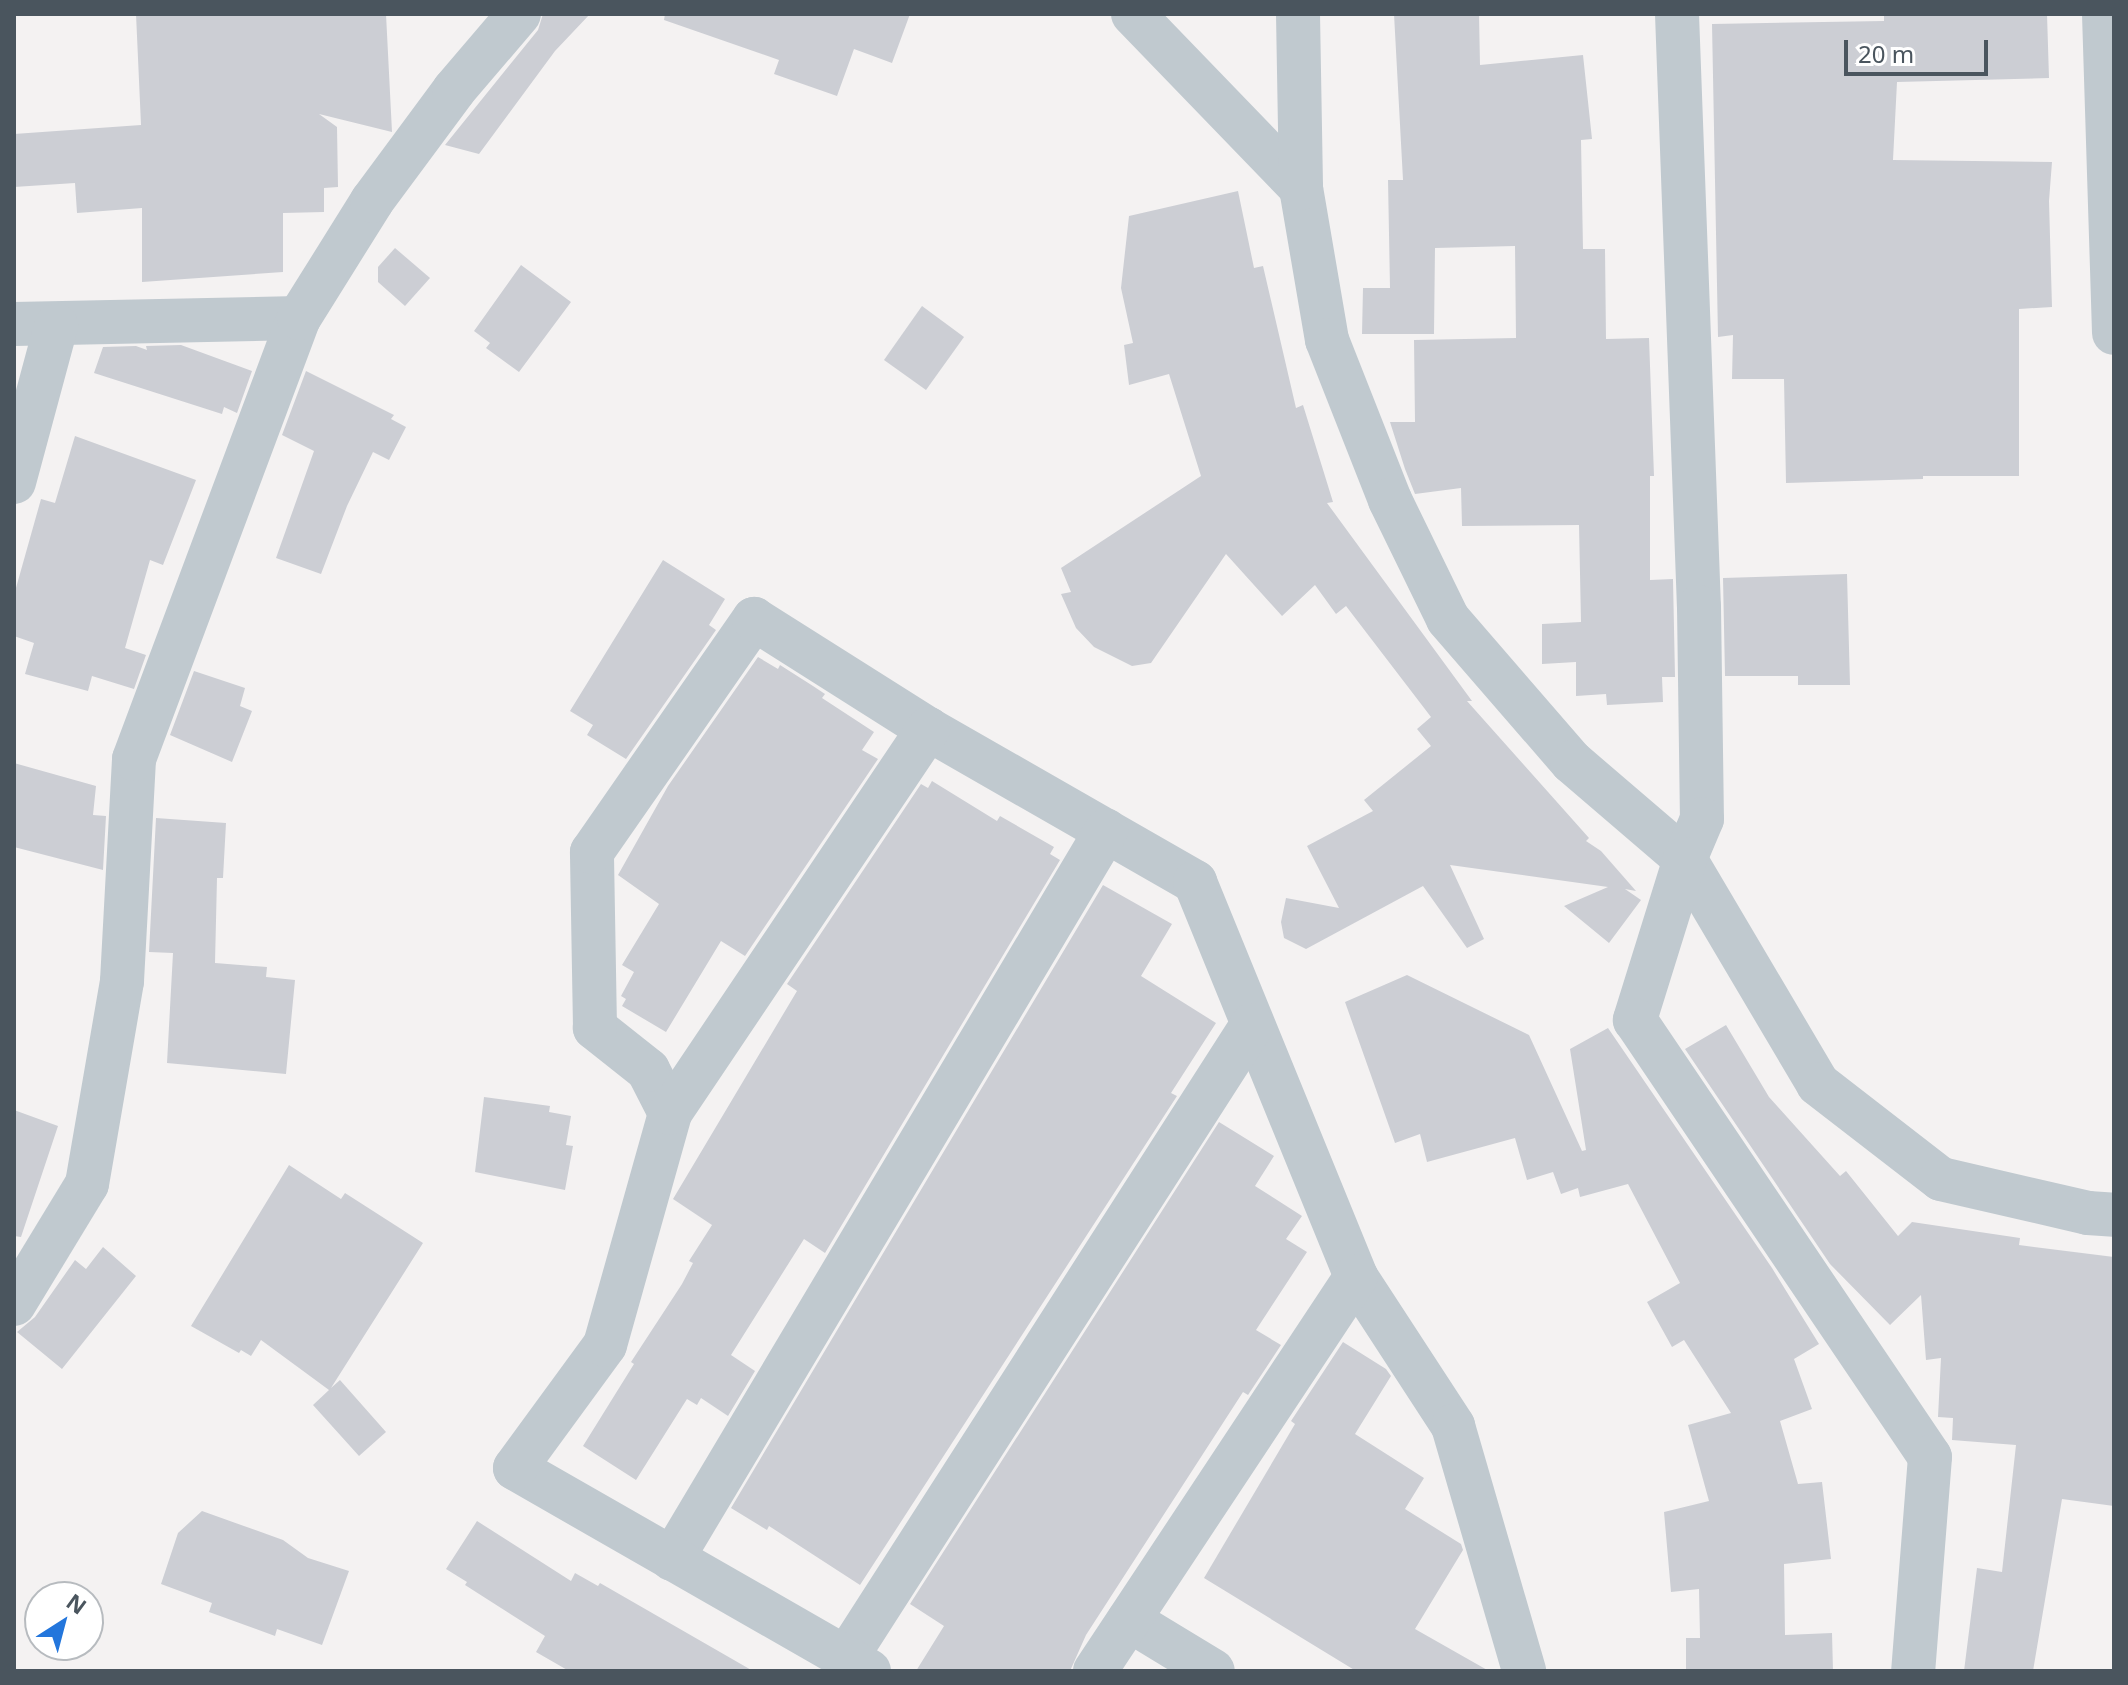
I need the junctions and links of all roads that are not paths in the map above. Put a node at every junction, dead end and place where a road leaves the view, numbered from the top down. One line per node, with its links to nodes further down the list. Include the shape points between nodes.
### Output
1 (519, 14): 7 (street, via 454,90 372,201)
2 (1133, 14): 6 (street)
3 (1298, 14): 6 (street)
4 (1677, 14): 13 (street, via 1702,819)
5 (2104, 14): 9 (street)
6 (1301, 188): 13 (street, via 1327,340 1390,500 1448,619 1572,762)
7 (299, 318): 8 (street); 18 (street, via 134,759 122,981 87,1184)
8 (35, 325): 10 (street)
9 (2114, 333)
10 (14, 482)
11 (928, 729): 12 (street); 15 (street); 15 (street, via 754,619 592,852 595,1028 648,1070)
12 (1106, 831): 14 (street, via 1195,882); 19 (street)
13 (1685, 859): 16 (street, via 1818,1084 1941,1179); 25 (street, via 1635,1020 1930,1457)
14 (1252, 1025): 17 (street); 21 (street)
15 (670, 1113): 19 (street, via 605,1345 515,1468)
16 (2114, 1215)
17 (1356, 1277): 20 (street); 24 (street, via 1453,1426)
18 (14, 1304)
19 (672, 1559): 21 (street)
20 (1129, 1620): 22 (street); 23 (street)
21 (858, 1664)
22 (1095, 1671)
23 (1213, 1671)
24 (1524, 1671)
25 (1913, 1671)

